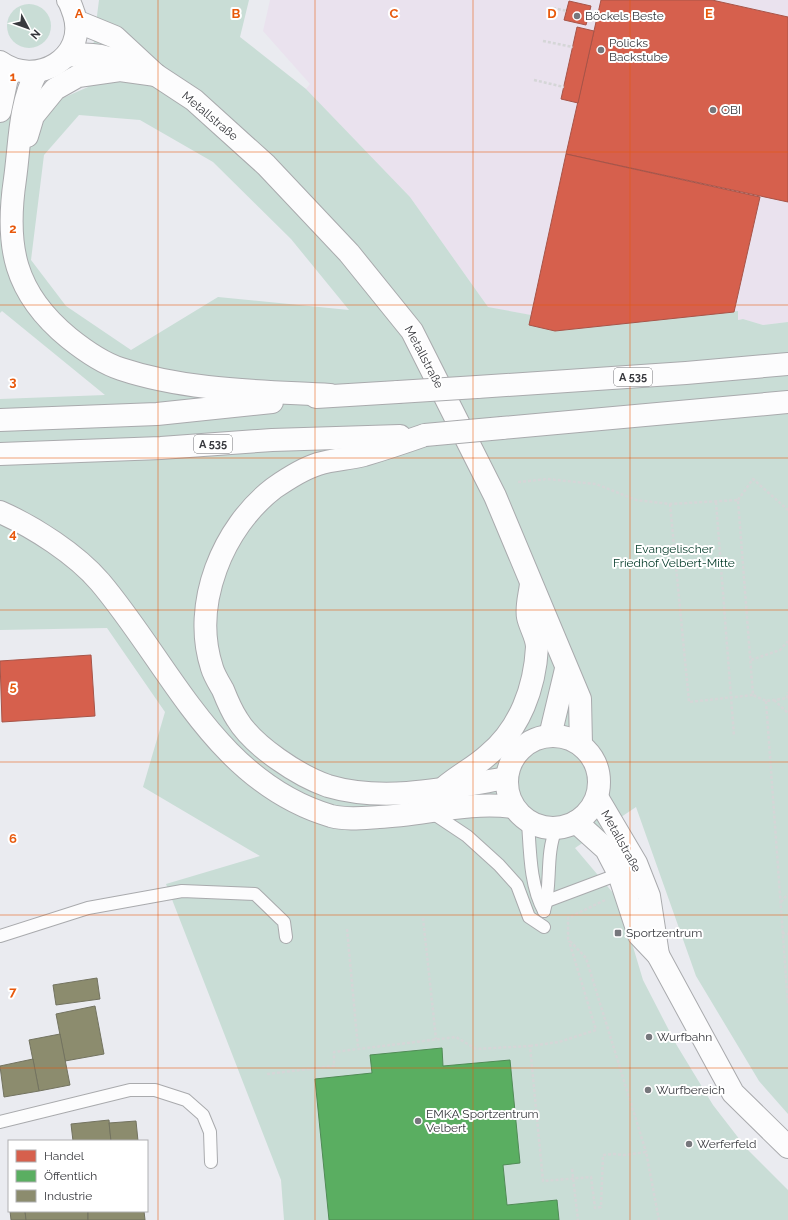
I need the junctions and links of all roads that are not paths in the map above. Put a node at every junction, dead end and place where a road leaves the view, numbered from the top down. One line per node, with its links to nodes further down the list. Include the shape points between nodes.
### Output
1 (68, 0): 2 (main road)
2 (76, 22): 3 (main road, via 75,39); 6 (main road, Metallstraße, via 115,37)
3 (66, 56): 5 (main road, via 52,67); 6 (main road, Metallstraße, via 86,53 105,56)
4 (4, 65): 5 (main road, via 22,72); 7 (main road)
5 (36, 73): 8 (main road, via 23,104)
6 (156, 75): 8 (main road, via 120,70 78,76 55,89 33,116); 16 (main road, Metallstraße, via 194,100 266,165 349,253 412,331 495,496)
7 (0, 110)
8 (15, 176): 10 (main road, via 11,234 16,266 30,297 52,324 84,350 119,369 154,378 203,386)
9 (788, 364): 10 (main road, A 535, bridge, via 686,373)
10 (330, 395): 12 (main road, A 535, via 157,414)
11 (788, 402): 13 (main road, A 535, bridge)
12 (0, 420)
13 (425, 435): 14 (main road, A 535); 21 (main road, via 364,455 318,464 295,474 253,506 223,549 207,605 207,637 212,667 237,720 278,761 328,786 357,792 389,793)
14 (0, 454)
15 (0, 512): 23 (main road, via 61,548 98,581 206,728 237,761 273,789 301,805 333,816 359,819)
16 (531, 584): 17 (main road, Metallstraße); 21 (main road, via 528,616 537,644 531,689 502,741 489,755)
17 (566, 669): 18 (main road); 19 (main road, Metallstraße, via 580,699)
18 (550, 736): 19 (main road, via 571,740); 20 (main road, via 537,738 525,744 509,765)
19 (580, 745): 22 (main road, via 589,753 599,774)
20 (506, 778): 21 (main road); 24 (main road, via 507,793)
21 (442, 789)
22 (597, 797): 25 (main road, via 592,807); 32 (main road, Metallstraße, via 636,863 649,896)
23 (430, 812): 24 (main road, via 482,805); 29 (lane, via 467,836 499,865 516,885 529,917)
24 (520, 815): 26 (main road, via 546,829); 28 (lane, via 544,912)
25 (576, 822): 26 (main road); 27 (main road, Metallstraße, via 606,849)
26 (556, 829): 28 (lane, via 552,837 547,875)
27 (619, 874): 28 (lane); 32 (main road, Metallstraße, via 639,935)
28 (547, 901)
29 (544, 927)
30 (0, 936): 31 (lane, via 88,908 182,891 255,894 284,922)
31 (286, 937)
32 (658, 955): 34 (main road, Metallstraße, via 733,1093)
33 (0, 1122): 35 (lane, via 130,1090 155,1090 186,1100 203,1115 210,1132)
34 (788, 1148)
35 (211, 1162)

